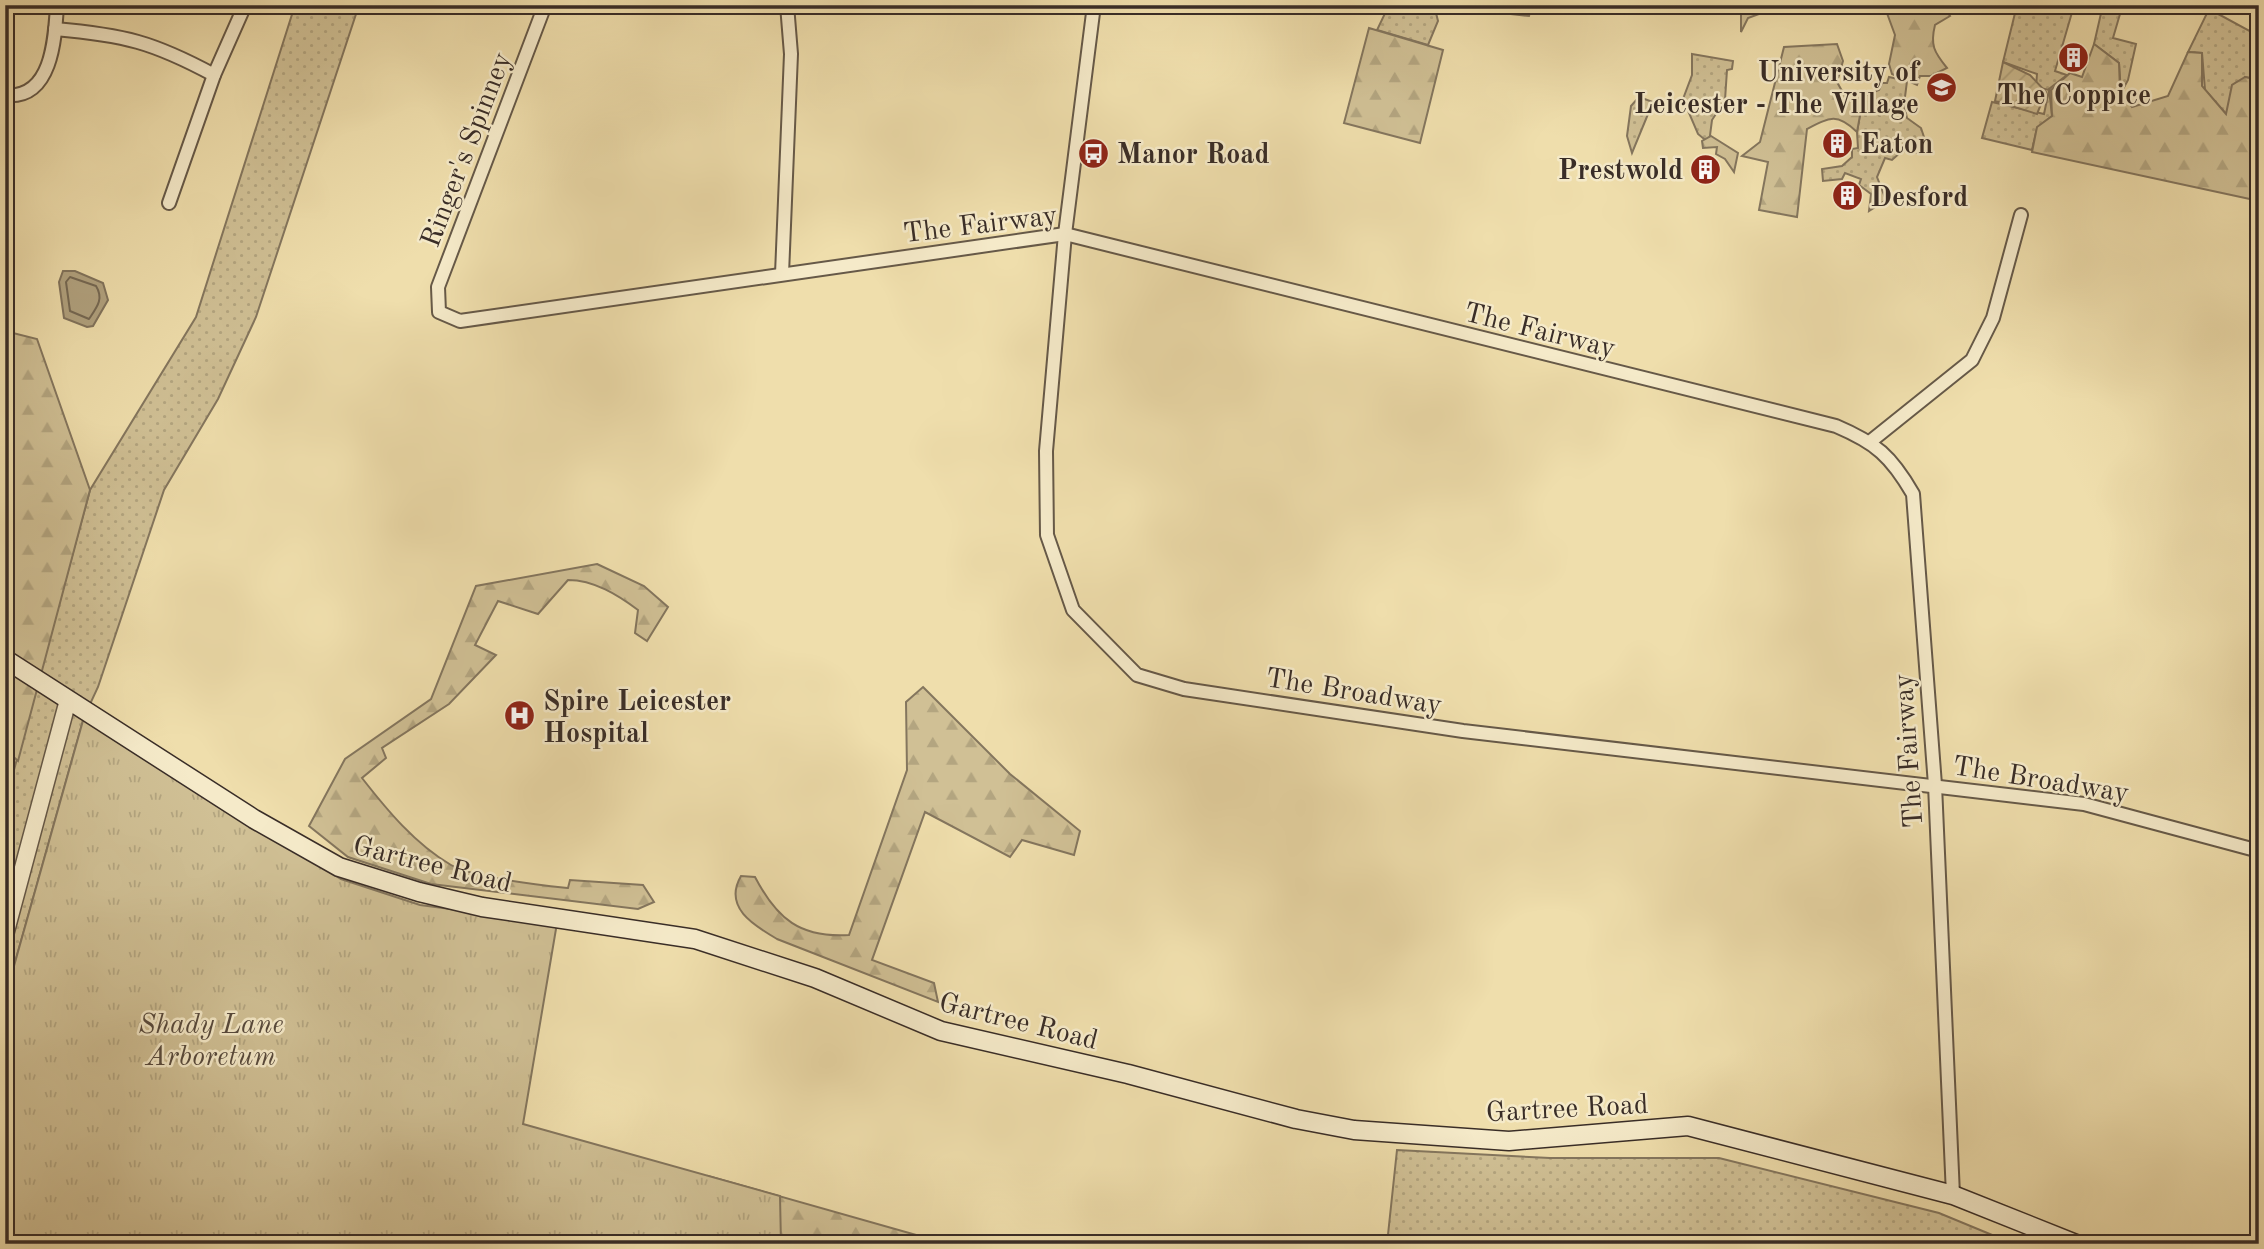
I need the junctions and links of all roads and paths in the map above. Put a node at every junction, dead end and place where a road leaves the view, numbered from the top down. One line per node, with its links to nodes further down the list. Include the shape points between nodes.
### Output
1 (57, 5): 6 (street)
2 (245, 5): 7 (street)
3 (545, 5): 13 (street, Ringer's Spinney, via 438,287)
4 (787, 5): 12 (street, via 792,54)
5 (1094, 5): 11 (street, The Broadway)
6 (55, 29): 7 (street, via 144,41); 8 (street, via 43,78 25,94)
7 (214, 75): 9 (street)
8 (5, 95)
9 (169, 203)
10 (2021, 215): 14 (street, via 1993,318 1972,360)
11 (1065, 234): 12 (street, The Fairway); 14 (street, The Fairway, via 1836,426); 17 (street, The Broadway, via 1046,451 1047,535 1073,610 1137,675 1184,689 1463,731 1729,765)
12 (782, 274): 13 (street, The Fairway, via 460,321)
13 (439, 312)
14 (1871, 441): 17 (street, The Fairway, via 1900,471 1913,494)
15 (5, 659): 16 (main road, Gartree Road)
16 (68, 700): 19 (street); 20 (main road, Gartree Road, via 254,819 339,867 482,907 695,939 815,978 941,1031 1354,1130 1509,1141 1688,1126)
17 (1935, 785): 18 (street, The Broadway, via 2084,804); 20 (street, The Fairway)
18 (2259, 851)
19 (5, 935)
20 (1953, 1195): 21 (main road, Gartree Road)
21 (2076, 1244)

